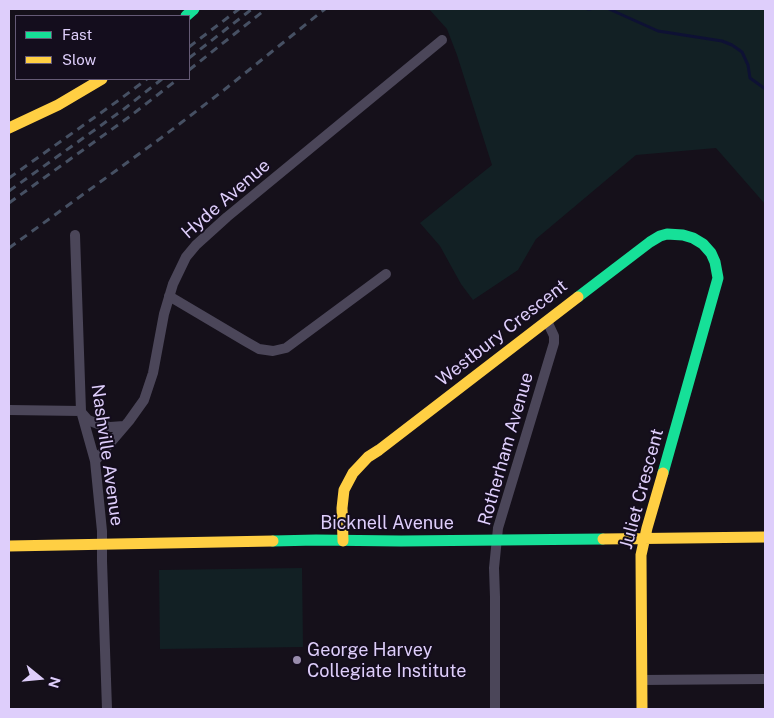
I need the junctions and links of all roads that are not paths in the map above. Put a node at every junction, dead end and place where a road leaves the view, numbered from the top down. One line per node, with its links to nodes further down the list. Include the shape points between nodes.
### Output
1 (442, 40): 7 (street, Hyde Avenue, via 196,245 186,257)
2 (100, 80): 3 (street)
3 (9, 128)
4 (75, 235): 10 (street, Nashville Avenue)
5 (386, 274): 7 (street, via 286,348 273,351 252,345)
6 (718, 284): 8 (street, Westbury Crescent, via 715,262 703,244 683,235 667,234 640,249); 14 (street, Juliet Crescent)
7 (169, 296): 11 (street, Hyde Avenue, via 149,388 138,410)
8 (547, 321): 15 (street, Westbury Crescent, via 368,457 352,473 344,490); 16 (street, Rotherham Avenue, via 554,343)
9 (9, 410): 10 (street)
10 (81, 411): 11 (street, via 88,420 98,424); 12 (street, Nashville Avenue)
11 (124, 426): 12 (street, Hyde Avenue)
12 (95, 462): 17 (street, Nashville Avenue)
13 (765, 537): 14 (street, Bicknell Avenue)
14 (644, 539): 16 (street, Bicknell Avenue); 20 (street, Juliet Crescent, via 641,557)
15 (343, 540): 16 (street, Bicknell Avenue); 17 (street, Bicknell Avenue)
16 (497, 540): 22 (street, Rotherham Avenue, via 494,568)
17 (102, 545): 18 (street, Bicknell Avenue); 21 (street, Nashville Avenue)
18 (9, 546)
19 (765, 679): 20 (street)
20 (642, 680): 23 (street, Juliet Crescent)
21 (107, 709)
22 (495, 709)
23 (642, 709)

